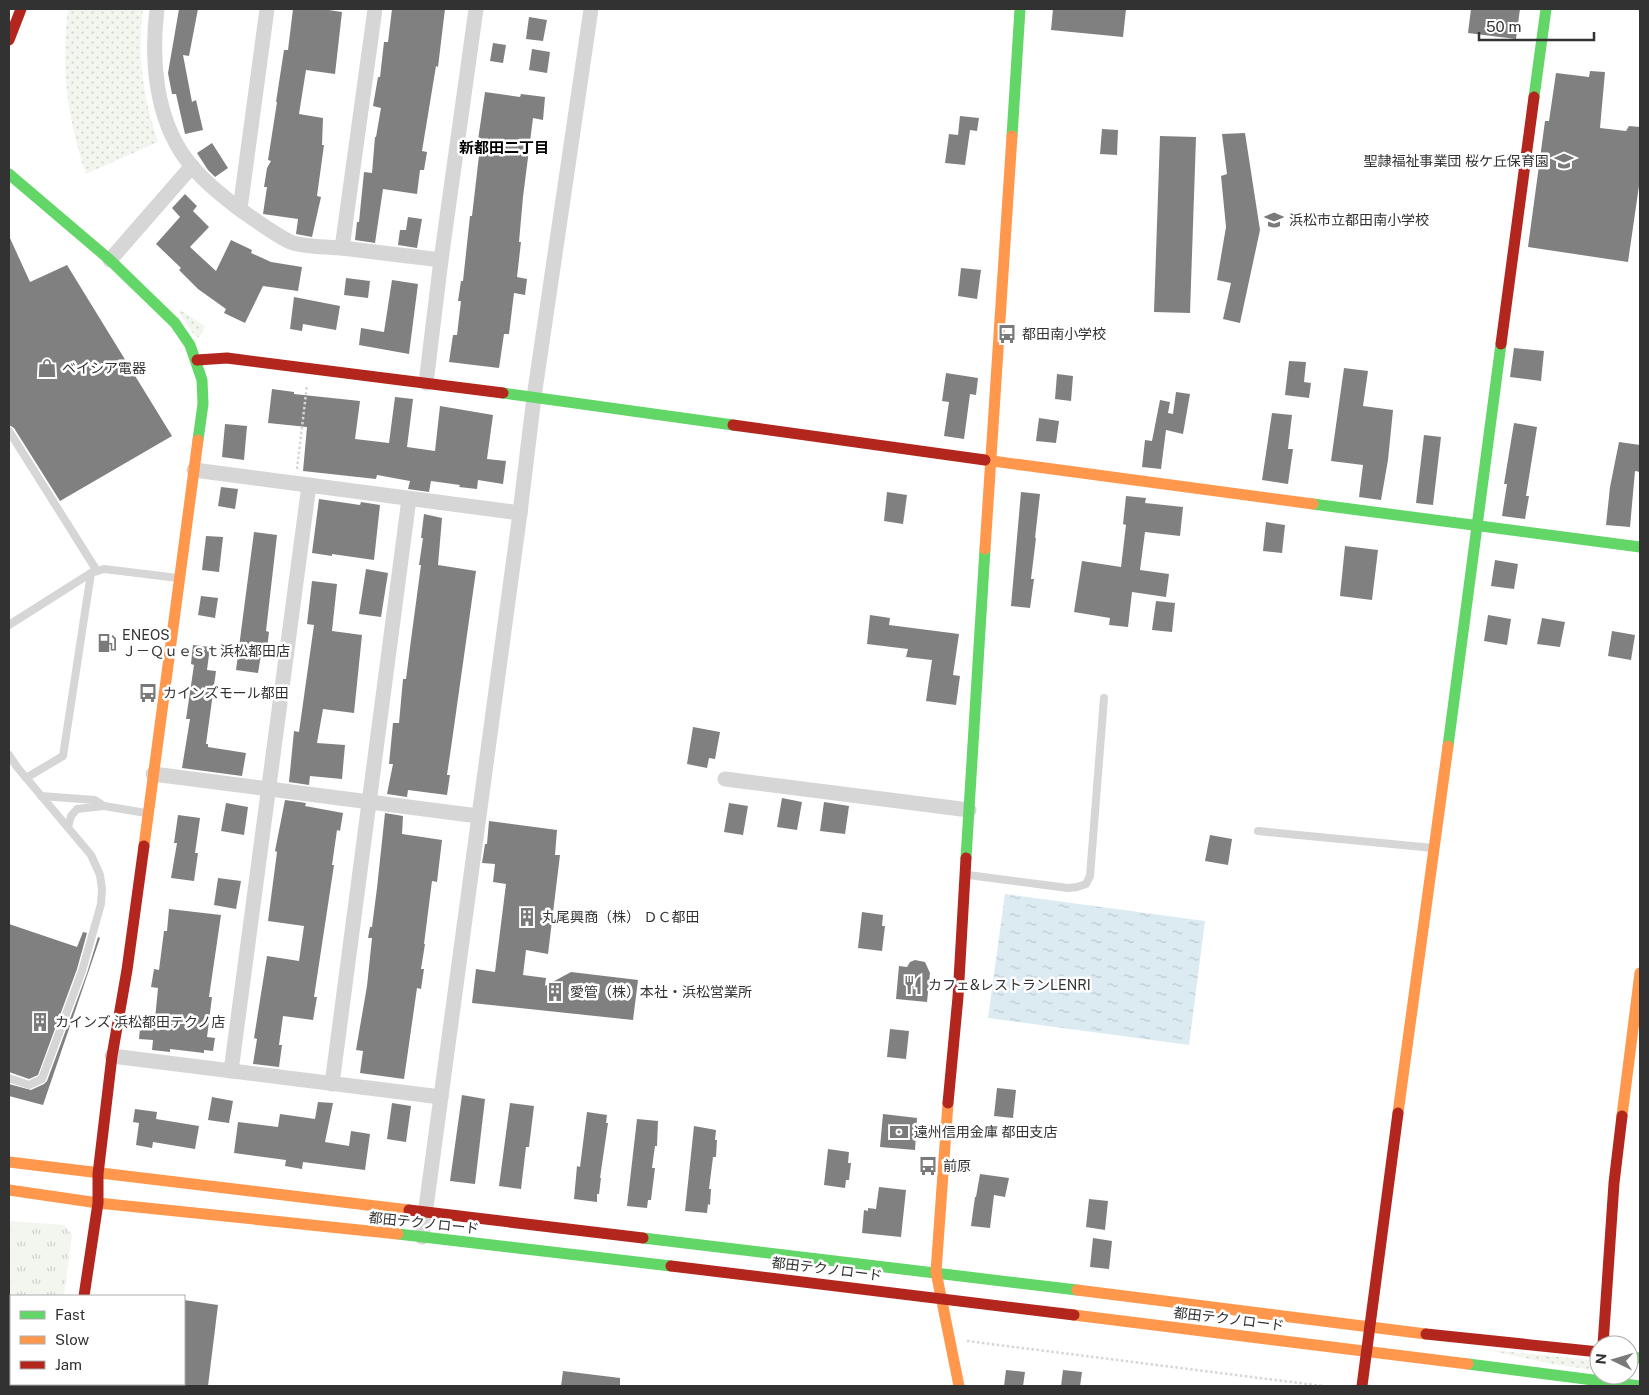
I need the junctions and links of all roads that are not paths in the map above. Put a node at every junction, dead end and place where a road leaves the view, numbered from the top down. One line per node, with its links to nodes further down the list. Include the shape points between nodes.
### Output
1 (21, 9): 9 (street)
2 (158, 9): 10 (street, via 155,61 161,99 172,135)
3 (267, 9): 12 (street)
4 (375, 9): 13 (street)
5 (476, 9): 15 (street)
6 (591, 9): 18 (street)
7 (1020, 9): 20 (street)
8 (1546, 9): 25 (street)
9 (9, 40)
10 (192, 166): 12 (street, via 217,192); 14 (street)
11 (9, 174): 14 (street)
12 (240, 209): 13 (street, via 291,242)
13 (342, 248): 15 (street)
14 (110, 260): 16 (street, via 175,323)
15 (441, 260): 17 (street)
16 (197, 360): 17 (street, via 227,358); 21 (street, via 203,404)
17 (426, 383): 18 (street)
18 (534, 397): 20 (street); 24 (street)
19 (9, 431): 27 (lane)
20 (991, 461): 25 (street); 39 (street)
21 (194, 470): 22 (street); 28 (street)
22 (302, 484): 23 (street); 35 (street)
23 (409, 499): 24 (street); 37 (street)
24 (520, 513): 41 (street)
25 (1478, 526): 26 (street); 44 (street)
26 (1640, 547)
27 (94, 572): 28 (lane, via 104,569); 29 (lane); 33 (lane, via 63,756)
28 (180, 579): 32 (street)
29 (9, 625)
30 (1104, 698): 45 (lane, via 1090,876 1086,884 1068,888)
31 (9, 755): 33 (lane)
32 (153, 774): 35 (street); 40 (street)
33 (26, 778): 36 (lane)
34 (725, 779): 39 (street)
35 (270, 788): 37 (street); 48 (street)
36 (41, 796): 38 (lane, via 95,800); 42 (lane)
37 (370, 802): 41 (street); 50 (street)
38 (104, 806): 40 (lane); 42 (lane, via 77,809)
39 (970, 810): 45 (street)
40 (148, 813): 47 (street)
41 (478, 816): 51 (street)
42 (68, 827): 49 (lane, via 96,865 102,889 101,904 82,971 42,1079 29,1085)
43 (1258, 831): 44 (lane)
44 (1435, 848): 61 (street)
45 (966, 875): 58 (street)
46 (1640, 973): 62 (street, via 1614,1183)
47 (112, 1056): 48 (street); 53 (street)
48 (232, 1071): 50 (street)
49 (9, 1078)
50 (332, 1084): 51 (street)
51 (441, 1097): 56 (street)
52 (9, 1162): 53 (street, 都田テクノロード)
53 (98, 1174): 55 (street); 56 (street, 都田テクノロード)
54 (9, 1190): 55 (street, 都田テクノロード)
55 (98, 1203): 57 (street, 都田テクノロード); 59 (street)
56 (425, 1212): 57 (street); 58 (street, 都田テクノロード)
57 (422, 1237): 60 (street, 都田テクノロード)
58 (936, 1272): 60 (street); 61 (street, 都田テクノロード)
59 (84, 1295)
60 (942, 1298): 64 (street, 都田テクノロード); 67 (street)
61 (1370, 1328): 63 (street, 都田テクノロード); 64 (street)
62 (1604, 1335)
63 (1589, 1351)
64 (1367, 1352): 65 (street, 都田テクノロード); 68 (street)
65 (1589, 1382)
66 (1627, 1385): 69 (street, 都田テクノロード)
67 (959, 1386)
68 (1362, 1386)
69 (1640, 1386)

